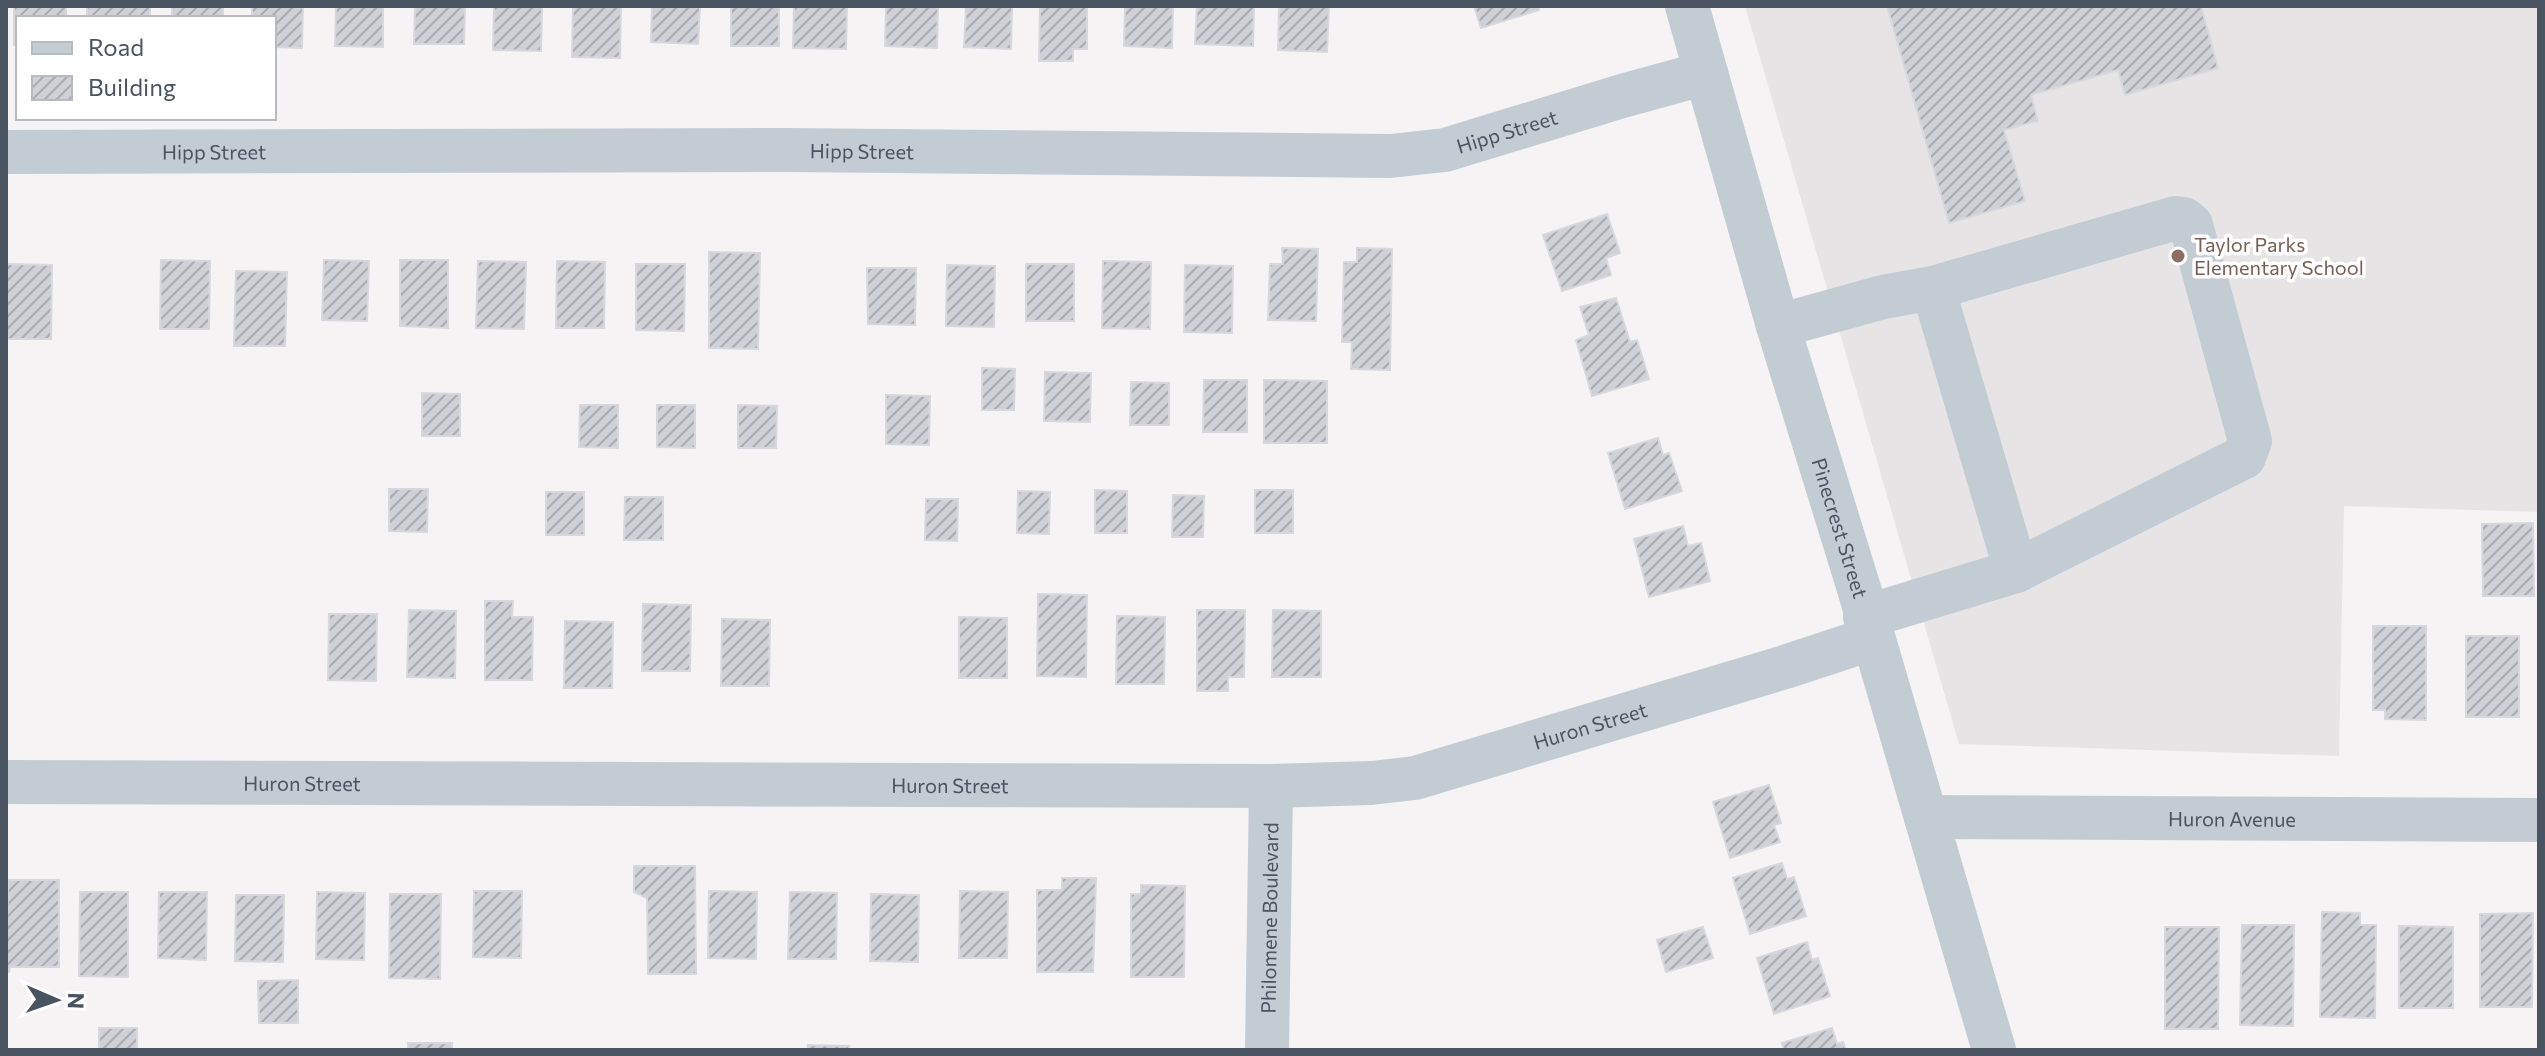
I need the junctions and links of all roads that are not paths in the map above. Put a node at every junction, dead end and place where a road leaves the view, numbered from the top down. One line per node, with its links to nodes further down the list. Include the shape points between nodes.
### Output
1 (1687, 6): 2 (street, Pinecrest Street)
2 (1706, 73): 3 (street, Hipp Street, via 1445,150 1390,156 789,150); 5 (street, Pinecrest Street)
3 (6, 152)
4 (1933, 288): 5 (street); 6 (street); 6 (street, Huron Street, via 2176,218 2191,225 2250,441 2248,450 2244,457)
5 (1778, 326): 7 (street, Pinecrest Street)
6 (2016, 571): 7 (street, Huron Street)
7 (1869, 627): 9 (street, Huron Street, via 1415,778); 10 (street, Pinecrest Street)
8 (6, 782): 9 (street, Huron Street)
9 (1271, 786): 12 (street, Philomene Boulevard)
10 (1926, 817): 11 (street, Huron Avenue); 13 (street, Pinecrest Street)
11 (2539, 820)
12 (1267, 1050)
13 (1994, 1050)

